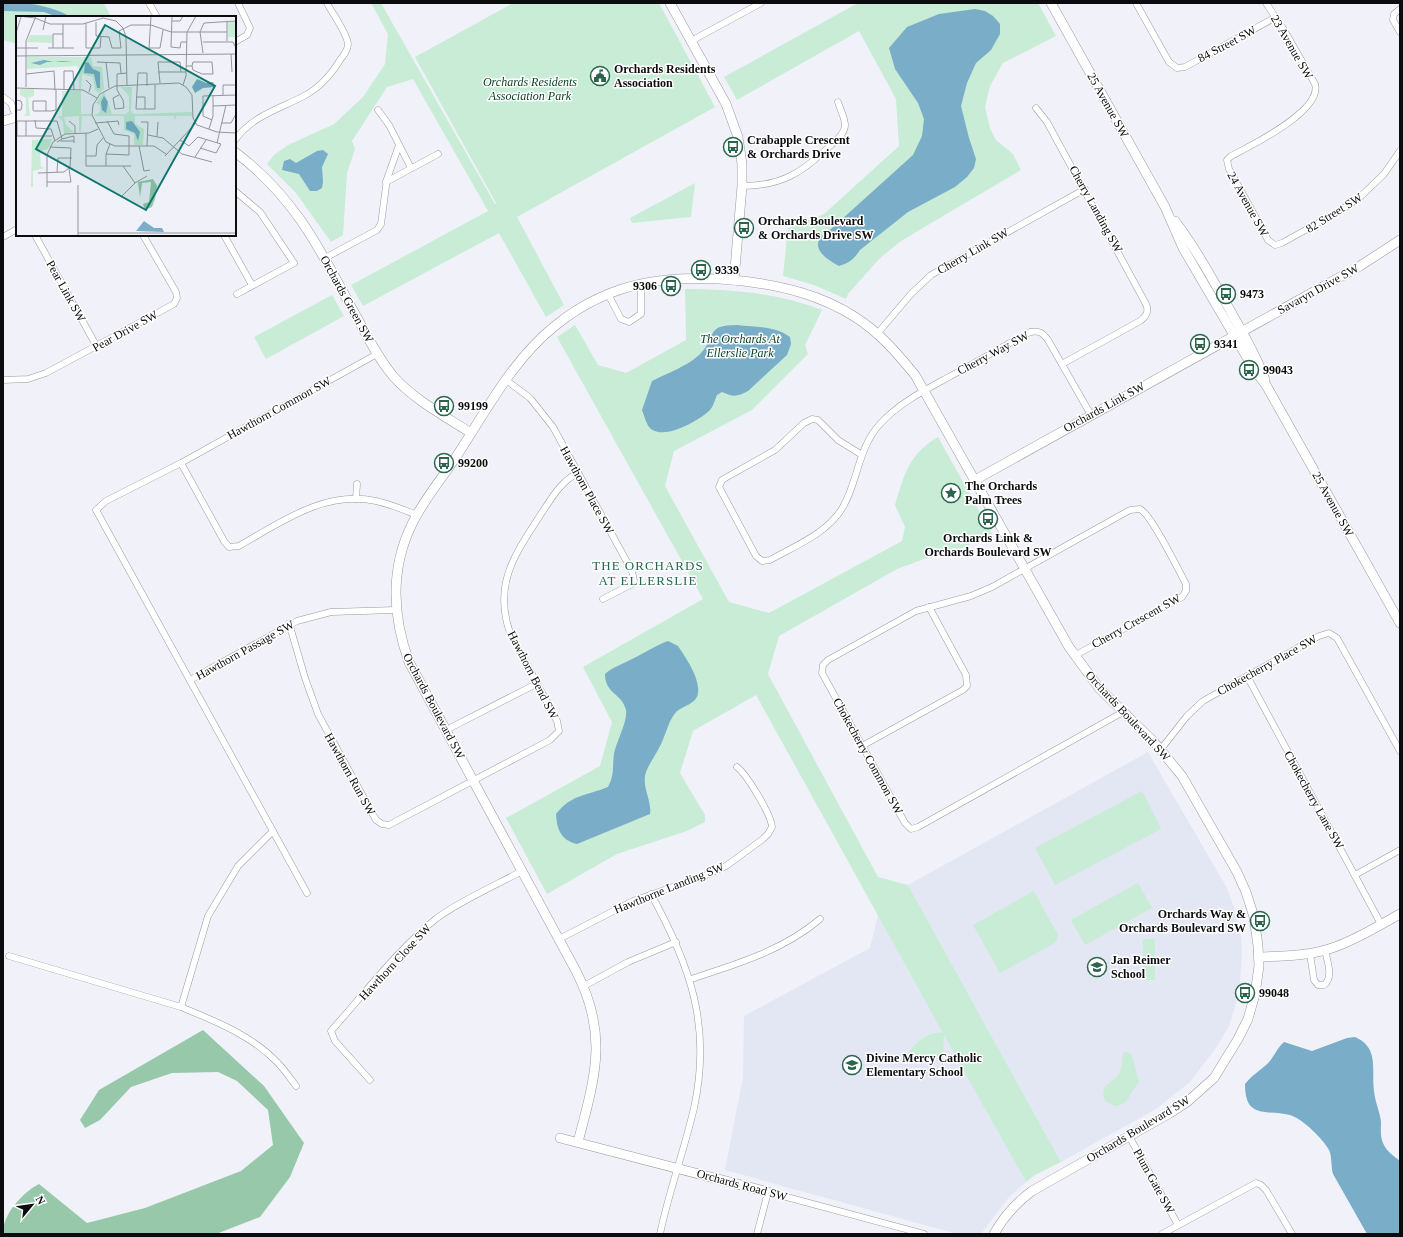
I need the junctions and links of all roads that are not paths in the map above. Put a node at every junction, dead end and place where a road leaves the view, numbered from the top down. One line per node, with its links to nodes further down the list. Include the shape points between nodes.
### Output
1 (149, 3): 10 (street)
2 (238, 3): 13 (street, via 250,28 247,35)
3 (327, 3): 21 (street, via 348,44 338,64 312,91 259,117)
4 (670, 3): 14 (street)
5 (761, 3): 14 (street)
6 (1051, 3): 45 (street, 25 Avenue SW, via 1165,207 1190,240)
7 (1136, 3): 11 (street, 84 Street SW, via 1169,62 1177,68)
8 (1266, 3): 11 (street, 23 Avenue SW)
9 (1400, 8): 12 (street, via 1393,17)
10 (156, 16)
11 (1276, 17): 26 (street, 23 Avenue SW, via 1315,84 1316,92 1313,99 1282,129)
12 (1400, 32)
13 (236, 41)
14 (691, 42): 29 (street, via 736,127 741,150)
15 (3, 97): 19 (street, via 11,103)
16 (838, 102): 29 (street, via 845,121 845,129 817,159 797,173 777,182)
17 (1036, 108): 30 (street, Cherry Landing SW, via 1047,122)
18 (378, 110): 22 (street)
19 (16, 117): 20 (street)
20 (3, 121)
21 (236, 139)
22 (399, 145): 27 (street); 28 (street)
23 (1400, 151): 38 (street, 82 Street SW, via 1384,174 1359,198)
24 (236, 153): 39 (street, Orchards Green SW, via 277,188 302,219)
25 (438, 154): 27 (street)
26 (1227, 160): 38 (street, 24 Avenue SW, via 1229,169 1268,240)
27 (411, 168): 28 (street)
28 (386, 182): 39 (street, via 381,224 377,230)
29 (742, 186): 40 (street)
30 (1084, 188): 46 (street, Cherry Link SW, via 931,275); 49 (street, Cherry Landing SW, via 1146,304 1147,314 1140,321)
31 (236, 192): 42 (street, via 260,212 294,263)
32 (16, 230): 36 (street)
33 (36, 236): 47 (street, Pear Link SW)
34 (144, 236): 47 (street, Pear Drive SW, via 176,292 176,301)
35 (225, 236): 42 (street)
36 (3, 237)
37 (1400, 240): 45 (street, Savaryn Drive SW, via 1360,266)
38 (1275, 245)
39 (325, 258): 48 (street, Orchards Green SW)
40 (734, 280): 41 (street, Orchards Boulevard SW, via 672,278); 46 (street, Orchards Boulevard SW, via 781,286 811,295 855,317)
41 (641, 284): 44 (street, Orchards Boulevard SW); 44 (street, via 641,314 629,322 621,319)
42 (252, 286): 43 (street)
43 (237, 294)
44 (608, 294): 51 (street, Orchards Boulevard SW, via 581,307 550,330 520,360)
45 (1238, 333): 53 (street, Orchards Link SW); 67 (street, 25 Avenue SW, via 1261,368 1266,385)
46 (877, 334): 52 (street, Orchards Boulevard SW, via 901,357)
47 (97, 347): 50 (street, Pear Drive SW, via 46,373 28,379)
48 (377, 354): 54 (street, Orchards Green SW, via 404,387); 56 (street, Hawthorn Common SW)
49 (1062, 364): 52 (street, Cherry Way SW, via 1048,340 1040,332 1030,332); 53 (street, Cherry Way SW)
50 (3, 380)
51 (506, 380): 54 (street, Orchards Boulevard SW); 57 (street, Hawthorn Place SW, via 526,394 542,411)
52 (925, 391): 55 (street, via 881,422); 58 (street, Orchards Boulevard SW)
53 (1091, 415): 58 (street, Orchards Link SW)
54 (471, 433): 61 (street, Orchards Boulevard SW)
55 (862, 455): 55 (street, via 838,440 818,420 812,418 775,450 722,480 719,487 756,556 762,561 770,560 811,537 842,515)
56 (181, 463): 60 (street, via 224,541 232,547 239,546 308,508); 70 (street, Hawthorn Common SW, via 106,501 96,510)
57 (578, 473): 63 (street, Hawthorn Place SW, via 634,576 630,586); 71 (street, Hawthorn Bend SW, via 555,493 516,552 505,585 506,621 515,645)
58 (975, 480): 62 (street, Orchards Boulevard SW)
59 (357, 484): 60 (street)
60 (356, 499): 61 (street, via 384,503)
61 (417, 515): 65 (street, Orchards Boulevard SW, via 398,565)
62 (1024, 570): 64 (street, Chokecherry Common SW, via 979,593); 68 (street, Orchards Boulevard SW); 68 (street, Cherry Crescent SW, via 1130,510 1140,509 1147,514 1186,584 1185,594)
63 (603, 599)
64 (929, 607): 74 (street, via 966,675 967,686); 74 (street, Chokecherry Common SW, via 911,614 823,665 823,676)
65 (395, 610): 66 (street, Hawthorn Passage SW, via 331,612); 73 (street, Orchards Boulevard SW, via 399,634 409,662)
66 (289, 623): 70 (street, Hawthorn Passage SW); 78 (street, Hawthorn Run SW, via 304,678 318,714 379,823 389,824)
67 (1400, 623)
68 (1074, 656): 72 (street, Orchards Boulevard SW, via 1099,688)
69 (1247, 676): 75 (street, Chokecherry Place SW, via 1197,705); 76 (street, Chokecherry Place SW, via 1319,636 1331,633 1338,638); 82 (street, Chokecherry Lane SW)
70 (190, 680): 79 (street)
71 (536, 684): 73 (street); 78 (street, Hawthorn Bend SW, via 557,721 559,731 550,740)
72 (1123, 712): 74 (street, Chokecherry Common SW, via 932,820 911,829); 75 (street, Orchards Boulevard SW)
73 (446, 730): 78 (street, Orchards Boulevard SW)
74 (862, 746)
75 (1160, 749): 93 (street, Orchards Boulevard SW, via 1192,791 1242,882 1254,917)
76 (1400, 751)
77 (737, 767): 84 (street, Hawthorne Landing SW, via 747,778 770,817 771,831 726,866)
78 (473, 779): 81 (street, Orchards Boulevard SW)
79 (273, 831): 83 (street); 96 (street, via 238,866 208,916)
80 (1400, 850): 82 (street)
81 (522, 870): 88 (street, Orchards Boulevard SW); 97 (street, Hawthorn Close SW, via 433,921 414,938 331,1031 335,1041)
82 (1355, 875): 87 (street, Chokecherry Lane SW)
83 (307, 893)
84 (651, 894): 88 (street, Hawthorne Landing SW); 89 (street)
85 (1400, 914): 87 (street)
86 (820, 919): 94 (street, via 808,929 769,950 732,966)
87 (1381, 924): 90 (street, via 1348,942)
88 (559, 939): 95 (street, Orchards Boulevard SW)
89 (676, 942): 94 (street); 95 (street, via 628,962)
90 (1325, 950): 91 (street); 91 (street, via 1329,977 1324,985 1318,985 1314,980)
91 (1310, 954): 93 (street)
92 (9, 956): 96 (street)
93 (1259, 957): 99 (street, Orchards Boulevard SW, via 1255,994 1248,1019 1214,1078 1187,1102)
94 (691, 979): 102 (street, via 699,1022 700,1063 694,1107)
95 (584, 986): 101 (street, Orchards Boulevard SW, via 596,1025 597,1057 591,1096)
96 (181, 1007): 98 (street, via 247,1038 277,1062)
97 (370, 1080)
98 (296, 1086)
99 (1129, 1136): 104 (street, Plum Gate SW); 108 (street, Orchards Boulevard SW, via 1032,1191 1006,1214)
100 (560, 1138): 101 (street, Orchards Road SW)
101 (578, 1142): 102 (street, Orchards Road SW)
102 (677, 1168): 103 (street, Orchards Road SW); 105 (street)
103 (768, 1192): 106 (street); 107 (street, Orchards Road SW)
104 (1178, 1225): 109 (street); 110 (street, via 1256,1183 1266,1190)
105 (660, 1234)
106 (757, 1234)
107 (924, 1234)
108 (994, 1234)
109 (1162, 1234)
110 (1292, 1234)

